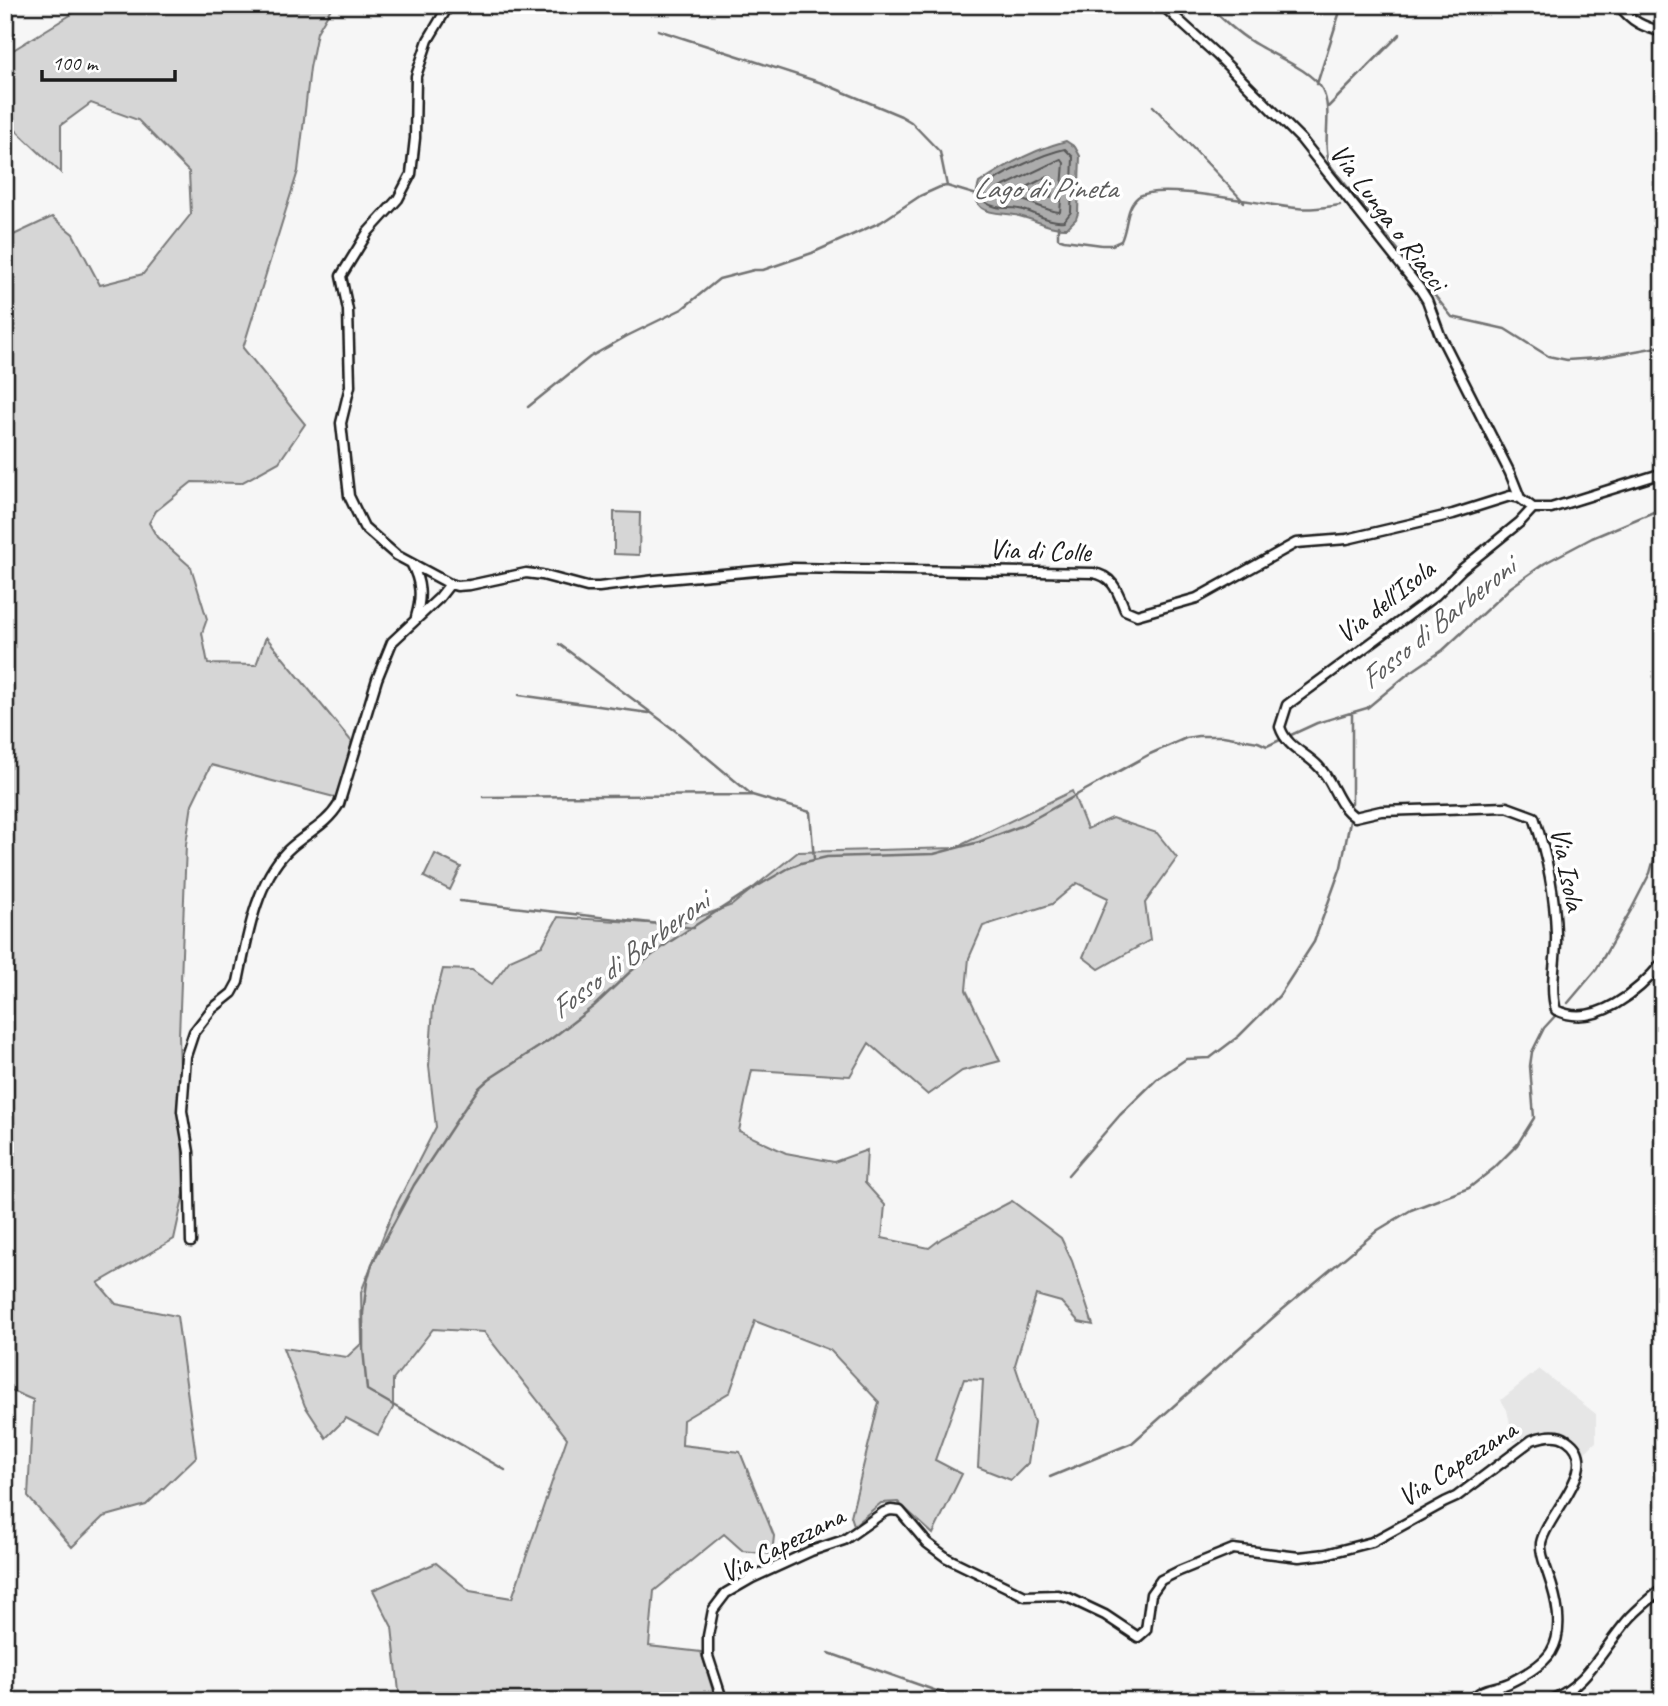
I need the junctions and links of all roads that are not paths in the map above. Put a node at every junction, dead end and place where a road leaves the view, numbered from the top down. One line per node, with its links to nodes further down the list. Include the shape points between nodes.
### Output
1 (449, 5): 8 (street, via 428,40 416,76 411,174 341,276 348,310 350,386 341,423 349,496 364,527)
2 (1162, 5): 6 (street, Via Lunga o Riacci, via 1301,139 1420,289)
3 (1619, 5): 4 (street, via 1628,18)
4 (1663, 32)
5 (1663, 473): 7 (street, via 1552,508)
6 (1520, 498): 7 (street); 9 (street, Via di Colle, via 1505,496 1453,514 1347,539 1296,543 1197,598 1137,615 1125,610 1111,580 1093,573 790,568 599,587 526,573 470,585)
7 (1533, 508): 11 (street, Via dell'Isola, via 1436,595 1287,705 1281,723)
8 (411, 563): 9 (street); 10 (street, via 421,593)
9 (450, 584): 10 (street)
10 (414, 621): 13 (street, via 392,642 339,804 331,817 284,855 257,899 238,982 194,1031 186,1056 182,1111 189,1152)
11 (1284, 737): 12 (street, Via Isola, via 1320,767 1346,811 1355,817 1381,811 1507,807 1534,817 1554,894 1556,1010 1570,1017 1624,1000)
12 (1663, 962)
13 (191, 1242)
14 (1663, 1588): 17 (street, via 1627,1620 1598,1662 1564,1695)
15 (721, 1701): 16 (street, Via Capezzana, via 708,1656 708,1636 713,1610 726,1593 844,1540 884,1512 900,1511 927,1543 947,1558 1025,1596 1069,1598 1138,1637 1146,1630 1151,1594 1161,1580 1179,1570 1233,1549 1299,1557 1372,1542 1456,1497 1532,1440 1562,1437 1576,1448 1579,1467 1541,1543 1541,1556 1557,1599 1557,1639 1550,1654 1531,1671 1480,1691)
16 (1472, 1701)
17 (1548, 1701)

